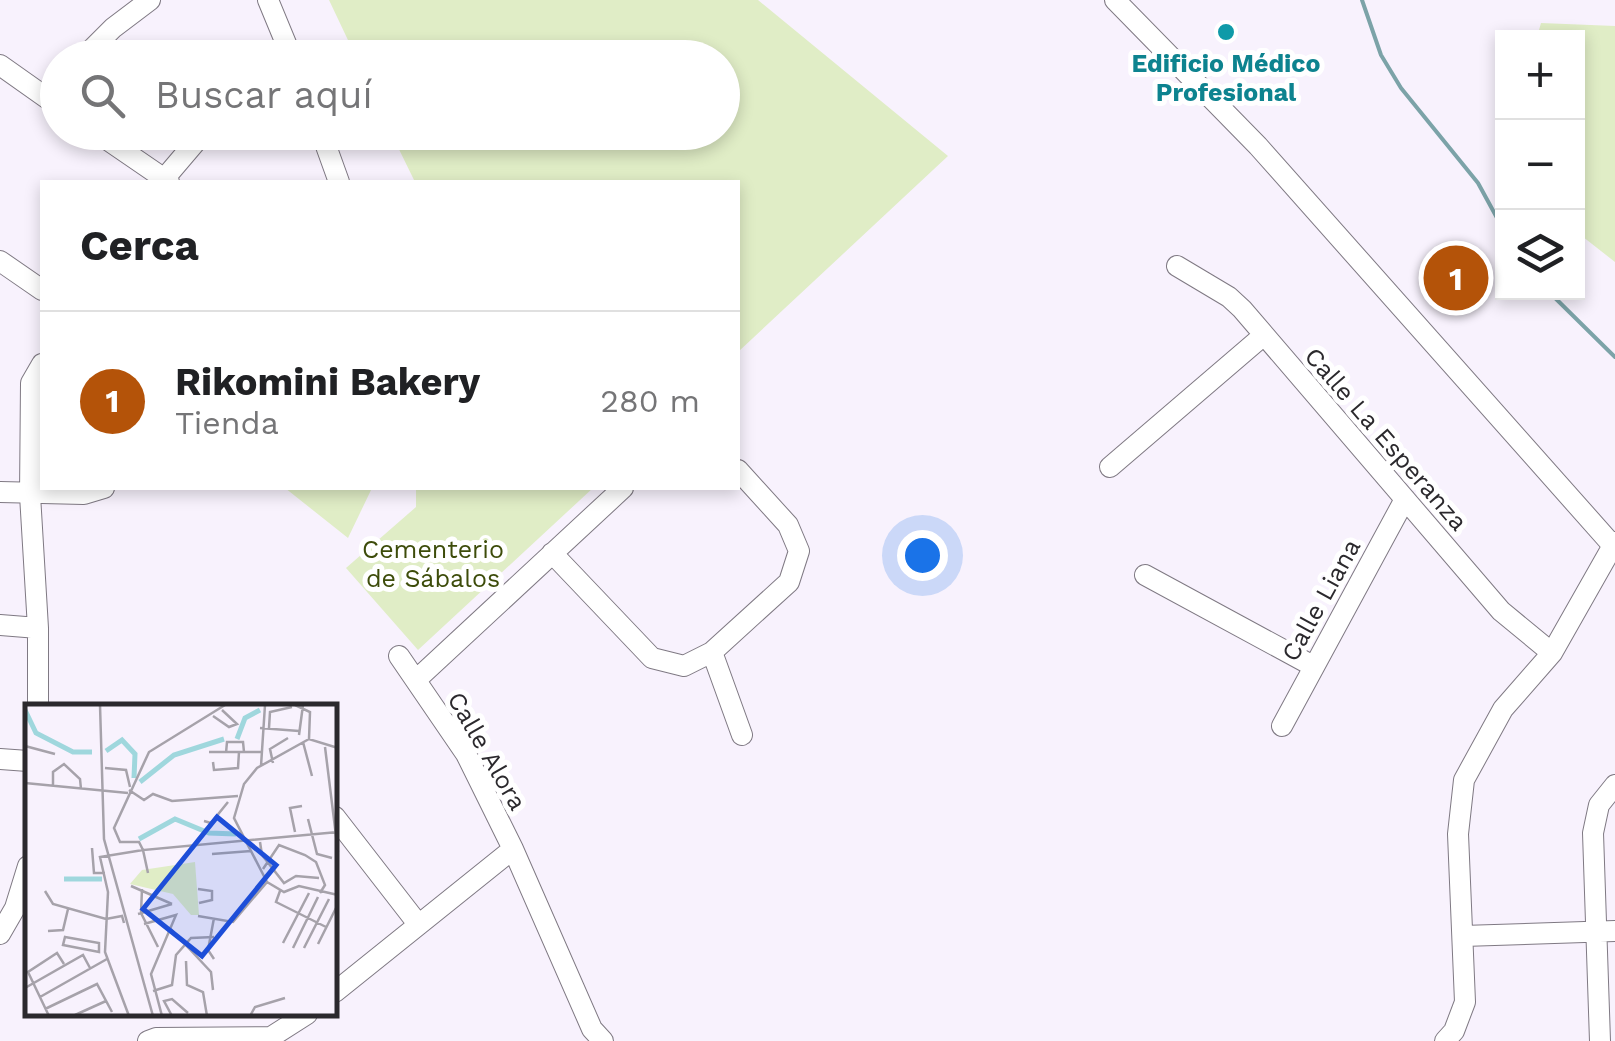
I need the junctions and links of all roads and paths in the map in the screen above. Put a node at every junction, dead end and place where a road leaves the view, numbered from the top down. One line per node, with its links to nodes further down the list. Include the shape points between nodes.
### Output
1 (150, 0): 4 (street)
2 (268, 0): 5 (street)
3 (1116, 0): 26 (street, via 1258,146)
4 (101, 40)
5 (285, 40)
6 (0, 65): 7 (street)
7 (40, 90)
8 (122, 150): 11 (street)
9 (190, 150): 12 (street)
10 (327, 150): 13 (street)
11 (165, 180)
12 (167, 180)
13 (338, 180)
14 (0, 260): 16 (street)
15 (1177, 266): 17 (street, Calle La Esperanza, via 1230,297)
16 (40, 289)
17 (1264, 335): 19 (street); 25 (street, Calle La Esperanza)
18 (40, 367): 24 (street, via 31,383)
19 (1110, 467)
20 (740, 472): 31 (street, via 788,526 799,551 789,582)
21 (97, 490): 24 (street)
22 (621, 490): 27 (street)
23 (0, 492): 24 (street)
24 (30, 495): 30 (street)
25 (1405, 500): 32 (street, Calle La Esperanza, via 1501,611); 34 (street, Calle Liana)
26 (1614, 545): 32 (street)
27 (552, 553): 31 (street, via 652,658 684,666); 35 (street)
28 (1145, 575): 34 (street)
29 (0, 624): 30 (street)
30 (38, 628): 36 (street)
31 (712, 652): 38 (street)
32 (1552, 652): 48 (street, via 1504,709 1464,780 1458,834)
33 (399, 656): 35 (street, Calle Alora)
34 (1313, 666): 37 (street, Calle Liana)
35 (416, 680): 43 (street, Calle Alora, via 466,754)
36 (38, 704)
37 (1282, 726)
38 (742, 734)
39 (0, 760): 40 (street)
40 (25, 761)
41 (1615, 785): 46 (street, via 1599,804 1593,833)
42 (338, 821): 45 (street)
43 (513, 849): 45 (street); 52 (street, Calle Alora)
44 (25, 876): 47 (street)
45 (418, 924): 49 (street)
46 (1606, 932): 48 (street); 54 (street)
47 (0, 934)
48 (1463, 936): 53 (street, via 1465,1002)
49 (338, 990)
50 (303, 1016): 51 (street, via 271,1036)
51 (148, 1041)
52 (603, 1041)
53 (1445, 1041)
54 (1600, 1041)

